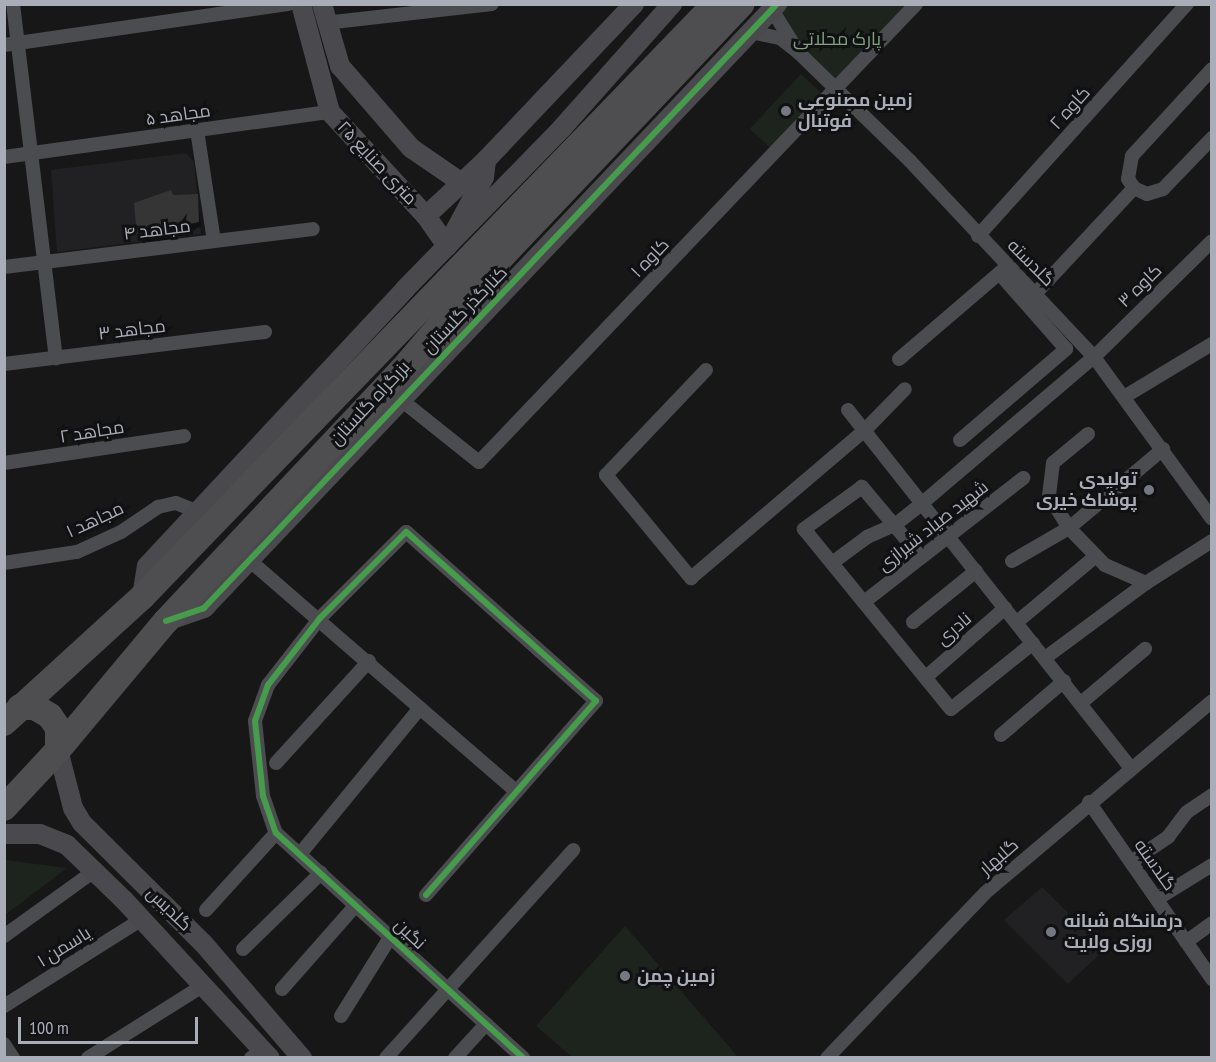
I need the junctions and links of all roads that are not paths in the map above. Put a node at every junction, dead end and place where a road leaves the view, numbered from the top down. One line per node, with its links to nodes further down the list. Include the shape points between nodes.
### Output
1 (13, 4): 16 (street)
2 (289, 4): 16 (street)
3 (301, 4): 14 (street, ۲۵ متری صنایع)
4 (492, 4): 11 (street)
5 (634, 4): 25 (street)
6 (672, 4): 33 (street, via 562,128)
7 (714, 4): 44 (highway, بزرگراه گلستان)
8 (741, 4): 48 (highway, بزرگراه گلستان, via 471,289)
9 (916, 4): 19 (street, کاوه ۱)
10 (1187, 4): 30 (street, کاوه ۲)
11 (451, 7): 13 (street)
12 (775, 7): 15 (street, کنارگذر گلستان); 17 (street)
13 (324, 14): 14 (street); 26 (street, ۲۵ متری صنایع, via 340,66 411,148)
14 (304, 25): 20 (street, ۲۵ متری صنایع)
15 (751, 32): 17 (street, via 780,38); 48 (street, کنارگذر گلستان)
16 (11, 44): 23 (street)
17 (799, 53): 19 (street, گلدسته)
18 (1212, 69): 27 (street, via 1132,156 1127,171)
19 (837, 90): 30 (street, گلدسته); 48 (street, کاوه ۱, via 478,462)
20 (330, 112): 21 (street, ۵ مجاهد); 28 (street, ۲۵ متری صنایع)
21 (197, 130): 23 (street, ۵ مجاهد); 31 (street)
22 (1212, 138): 27 (street, via 1163,189 1147,194)
23 (31, 154): 24 (street, ۵ مجاهد); 34 (street)
24 (4, 157)
25 (486, 160): 26 (street); 33 (street, via 484,177)
26 (462, 183): 28 (street)
27 (1134, 188): 37 (street)
28 (426, 216): 33 (street, ۲۵ متری صنایع)
29 (313, 229): 31 (street, مجاهد ۴)
30 (978, 236): 36 (street, گلدسته)
31 (214, 241): 34 (street, مجاهد ۴)
32 (1212, 241): 40 (street, کاوه ۳)
33 (447, 246): 59 (street)
34 (44, 262): 35 (street, مجاهد ۴); 41 (street)
35 (4, 267)
36 (1004, 269): 37 (street, گلدسته); 42 (street); 54 (street, via 1066,349)
37 (1036, 293): 40 (street, گلدسته)
38 (265, 332): 41 (street, مجاهد ۳)
39 (1212, 344): 49 (street)
40 (1094, 357): 49 (street, گلدسته); 58 (street, کاوه ۳)
41 (56, 358): 43 (street, مجاهد ۳)
42 (899, 359)
43 (4, 364)
44 (363, 368): 46 (highway, بزرگراه گلستان); 48 (highway, via 369,383)
45 (705, 370): 51 (street, via 606,475 691,578)
46 (343, 387): 48 (highway); 73 (highway, بزرگراه گلستان)
47 (905, 389): 51 (street)
48 (384, 397): 67 (street, کنارگذر گلستان); 77 (highway, بزرگراه گلستان)
49 (1124, 397): 55 (street, گلدسته)
50 (848, 410): 51 (street)
51 (865, 430): 58 (street)
52 (1088, 434): 62 (street, via 1053,463 1049,496)
53 (184, 436): 56 (street, مجاهد ۲)
54 (960, 440)
55 (1163, 449): 60 (street, گلدسته); 62 (street)
56 (4, 464)
57 (1023, 478): 63 (street, شهید صیاد شیرازی)
58 (923, 503): 61 (street, کاوه ۳); 63 (street)
59 (196, 511): 69 (street, ۱ مجاهد, via 176,504 159,507 121,532 77,552); 73 (street, via 147,566)
60 (1212, 519)
61 (896, 524): 66 (street); 70 (street, کاوه ۳, via 867,537); 70 (street, via 862,487 804,529)
62 (1069, 528): 65 (street); 68 (street)
63 (949, 536): 66 (street, شهید صیاد شیرازی); 71 (street)
64 (1212, 542): 72 (street)
65 (1096, 556): 72 (street, via 1105,565); 79 (street)
66 (921, 557): 74 (street, شهید صیاد شیرازی)
67 (249, 560): 76 (street); 77 (street, کنارگذر گلستان, via 204,608)
68 (1012, 561)
69 (4, 563)
70 (832, 563): 74 (street)
71 (976, 571): 75 (street); 78 (street)
72 (1146, 583): 82 (street)
73 (142, 597): 89 (highway, بزرگراه گلستان)
74 (864, 602): 84 (street)
75 (1005, 608): 79 (street); 84 (street, نادری)
76 (320, 618): 83 (street); 94 (street, via 406,532 596,701); 98 (street, via 268,685 255,721 263,796)
77 (166, 621): 91 (highway, بزرگراه گلستان)
78 (913, 622)
79 (1017, 622): 80 (street)
80 (1033, 643): 82 (street); 84 (street, via 951,709)
81 (1145, 649): 87 (street)
82 (1045, 658): 85 (street)
83 (369, 661): 88 (street); 92 (street)
84 (926, 677)
85 (1064, 681): 87 (street); 90 (street)
86 (1212, 701): 93 (street, گلبهار)
87 (1081, 703): 93 (street)
88 (420, 708): 94 (street); 101 (street)
89 (10, 712): 91 (highway, via 35,707 50,716 58,728)
90 (1000, 735)
91 (58, 750): 97 (highway, بزرگراه گلستان); 127 (street, گلدیس, via 72,808 82,822 203,943)
92 (276, 763)
93 (1131, 768): 96 (street, گلبهار)
94 (516, 791): 106 (street)
95 (1212, 795): 102 (street, via 1187,812 1168,837)
96 (1089, 802): 102 (street, گلدسته); 131 (street, گلبهار, via 985,893)
97 (4, 808)
98 (276, 832): 101 (street, نگین); 109 (street)
99 (4, 834): 104 (street, گلدیس, via 40,834 57,840)
100 (573, 850): 119 (street)
101 (300, 854): 105 (street, نگین)
102 (1131, 862): 107 (street, گلدسته)
103 (1212, 865): 107 (street)
104 (94, 871): 110 (street, گلدیس); 112 (street)
105 (321, 873): 108 (street, نگین); 115 (street)
106 (426, 895)
107 (1157, 899): 114 (street, گلدسته)
108 (356, 905): 113 (street, نگین); 118 (street)
109 (206, 910)
110 (142, 919): 117 (street, گلدیس); 120 (street, یاسمن ۱)
111 (1212, 923): 114 (street)
112 (4, 936)
113 (391, 936): 119 (street, نگین); 121 (street)
114 (1186, 942): 116 (street, گلدسته)
115 (243, 949)
116 (1212, 979)
117 (204, 985): 124 (street, گلدیس); 126 (street)
118 (282, 989)
119 (449, 990): 122 (street, نگین); 128 (street)
120 (4, 1006)
121 (340, 1016)
122 (486, 1024): 129 (street); 130 (street, نگین)
123 (4, 1044): 125 (street)
124 (262, 1055)
125 (13, 1058)
126 (88, 1058)
127 (302, 1058)
128 (386, 1058)
129 (455, 1058)
130 (524, 1058)
131 (827, 1058)

